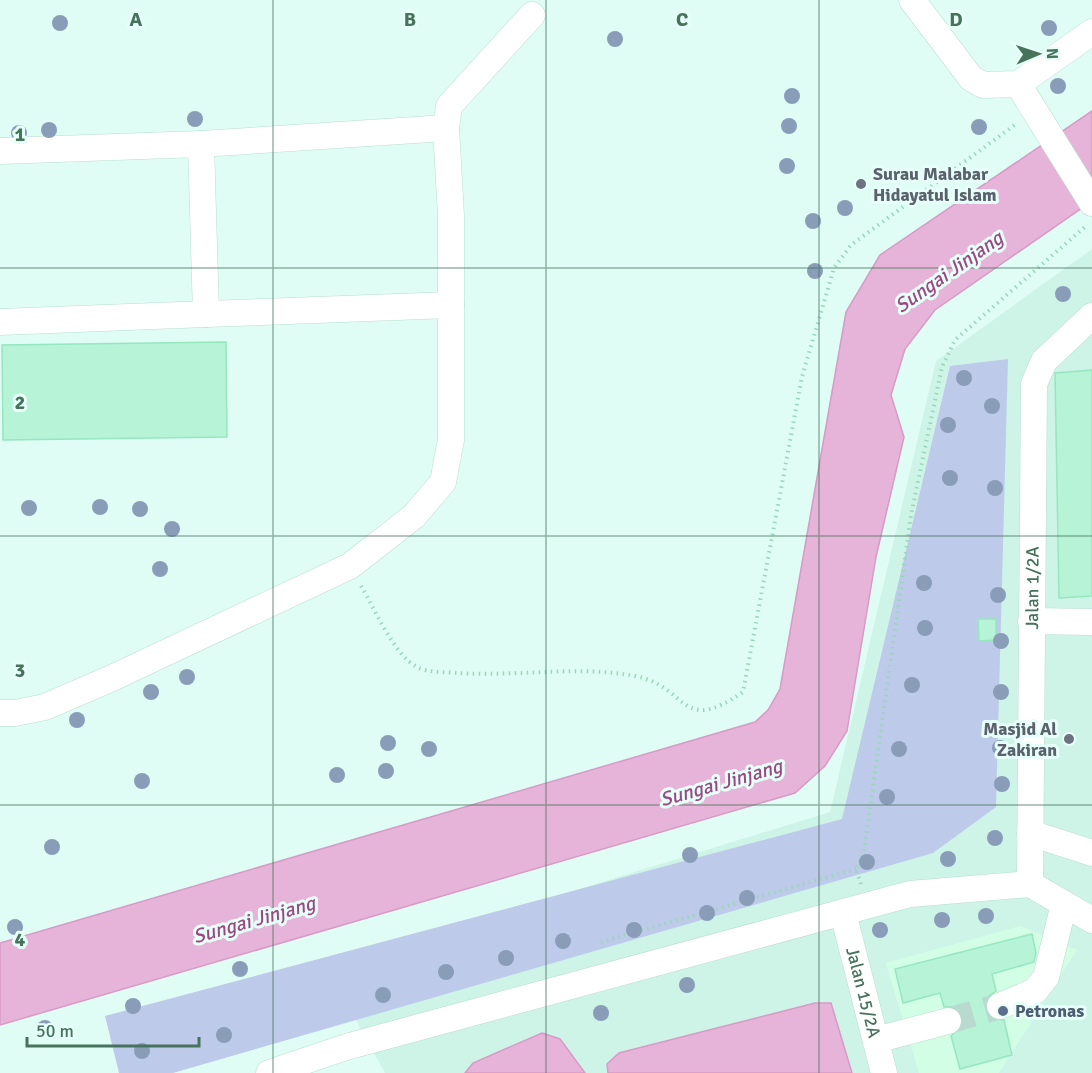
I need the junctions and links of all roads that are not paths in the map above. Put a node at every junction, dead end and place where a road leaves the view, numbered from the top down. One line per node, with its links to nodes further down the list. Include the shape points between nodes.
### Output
1 (912, 0): 4 (street, via 971,78 983,85)
2 (532, 15): 5 (street, via 449,106)
3 (1092, 33): 4 (street)
4 (1018, 84): 8 (street)
5 (446, 128): 6 (street); 9 (street)
6 (201, 144): 7 (street); 10 (street)
7 (0, 151)
8 (1092, 203)
9 (451, 305): 10 (street); 15 (street, via 451,440 443,482 414,516 350,566 45,707)
10 (206, 314): 12 (street)
11 (1092, 316): 13 (street, Jalan 1/2A, via 1044,361 1034,384)
12 (0, 322)
13 (1031, 621): 14 (street); 16 (street, Jalan 1/2A)
14 (1092, 622)
15 (0, 713)
16 (1030, 833): 17 (street); 18 (street, Jalan 1/2A)
17 (1092, 853)
18 (1030, 884): 19 (street); 20 (street, via 910,894)
19 (1064, 904): 21 (street); 22 (street, via 1046,977 1035,991)
20 (843, 913): 24 (street, Jalan 15/2A); 25 (street, via 346,1047)
21 (1092, 920)
22 (1000, 1006)
23 (948, 1021): 24 (street)
24 (876, 1040): 26 (street, Jalan 15/2A)
25 (269, 1073)
26 (884, 1073)

